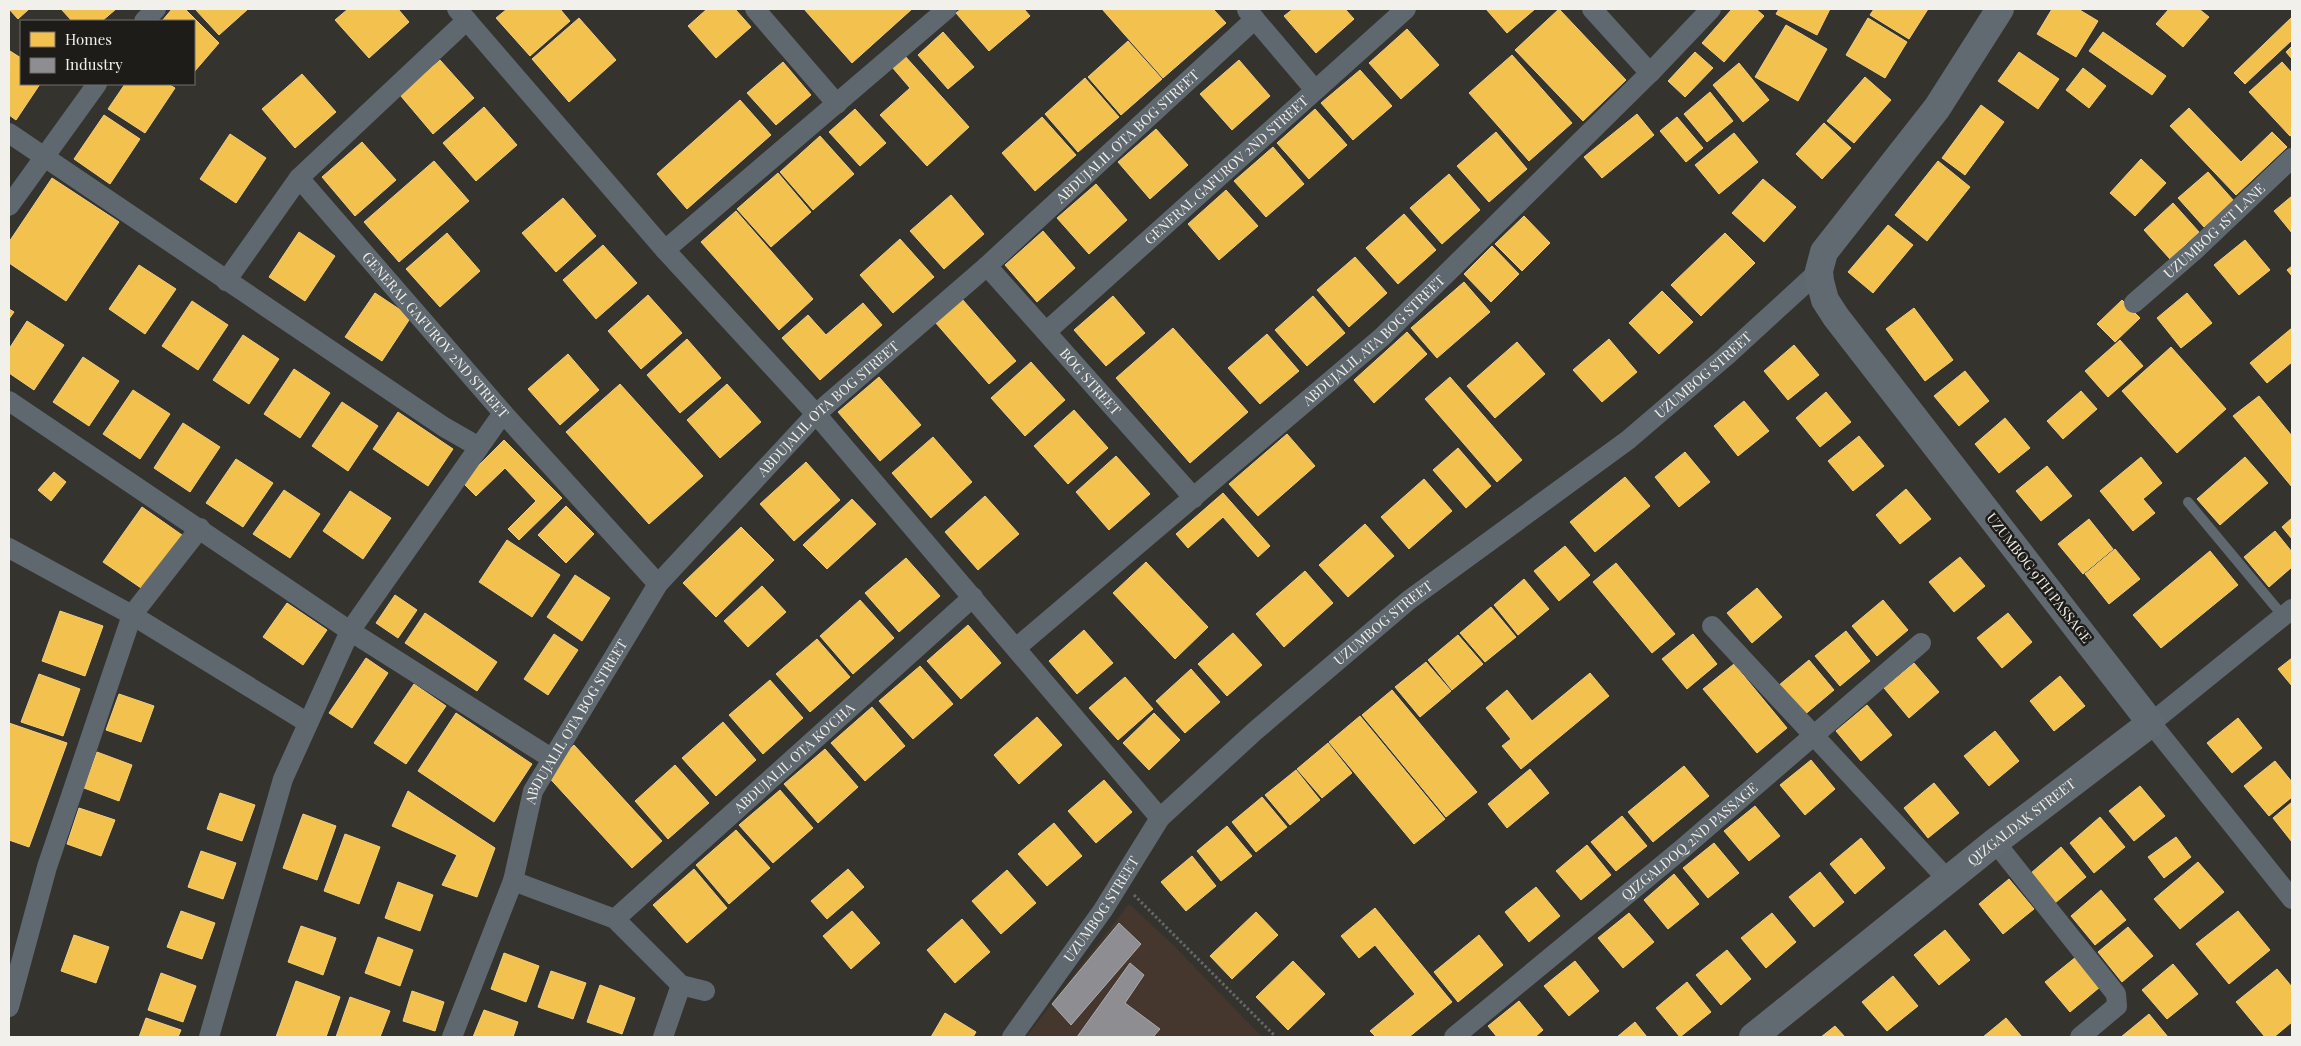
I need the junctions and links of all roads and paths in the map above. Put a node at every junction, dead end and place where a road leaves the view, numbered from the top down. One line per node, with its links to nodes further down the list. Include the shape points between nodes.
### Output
1 (755, 9): 12 (street)
2 (947, 9): 12 (street)
3 (1406, 9): 11 (street, GENERAL GAFUROV 2ND STREET)
4 (1592, 9): 9 (street)
5 (1712, 9): 9 (street, ABDUJALIL ATA BOG STREET)
6 (2000, 9): 20 (street, UZUMBOG 9TH PASSAGE, via 1937,108 1829,244)
7 (462, 14): 16 (street); 18 (street)
8 (1250, 14): 11 (street, ABDUJALIL OTA BOG STREET); 19 (street, ABDUJALIL OTA BOG STREET)
9 (1650, 73): 28 (street, ABDUJALIL ATA BOG STREET, via 1382,337)
10 (96, 85): 14 (street)
11 (1315, 90): 23 (street, GENERAL GAFUROV 2ND STREET)
12 (837, 104): 18 (street)
13 (9, 133): 14 (street)
14 (43, 156): 17 (street); 21 (street)
15 (2292, 158): 22 (street, UZUMBOG 1ST LANE)
16 (299, 178): 21 (street); 25 (street, GENERAL GAFUROV 2ND STREET)
17 (9, 206)
18 (664, 250): 26 (street)
19 (987, 266): 23 (street, BOG STREET); 26 (street, ABDUJALIL OTA BOG STREET)
20 (1819, 271): 41 (street, UZUMBOG 9TH PASSAGE, via 1824,296 1836,317); 44 (street, UZUMBOG STREET, via 1628,440 1409,600 1255,731)
21 (226, 281): 27 (street)
22 (2134, 303)
23 (1047, 330): 28 (street, BOG STREET)
24 (9, 401): 30 (street)
25 (503, 413): 27 (street); 32 (street, GENERAL GAFUROV 2ND STREET)
26 (816, 414): 32 (street, ABDUJALIL OTA BOG STREET); 33 (street)
27 (479, 447): 37 (street)
28 (1194, 498): 39 (street, ABDUJALIL ATA BOG STREET)
29 (2188, 502): 34 (lane)
30 (200, 528): 35 (street); 37 (street)
31 (9, 548): 35 (street)
32 (658, 584): 43 (street, ABDUJALIL OTA BOG STREET)
33 (973, 598): 39 (street); 50 (street, ABDUJALIL OTA KO'CHA)
34 (2288, 612): 41 (street, QIZGALDAK STREET)
35 (132, 615): 40 (street); 53 (street, via 47,867)
36 (1712, 626): 42 (street)
37 (350, 630): 40 (street); 43 (street)
38 (1921, 643): 42 (street, QIZGALDOQ 2ND PASSAGE)
39 (1016, 648): 44 (street)
40 (308, 723): 55 (street, via 283,779)
41 (2151, 723): 45 (street, QIZGALDAK STREET); 49 (street, UZUMBOG 9TH PASSAGE)
42 (1814, 737): 46 (street); 59 (street, QIZGALDOQ 2ND PASSAGE)
43 (551, 758): 47 (street, ABDUJALIL OTA BOG STREET, via 533,791)
44 (1160, 818): 48 (street, UZUMBOG STREET)
45 (1995, 842): 46 (street, QIZGALDAK STREET); 61 (street, via 2116,994 2117,1006)
46 (1948, 880): 60 (street, QIZGALDAK STREET)
47 (513, 881): 50 (street); 56 (street, ABDUJALIL OTA BOG STREET)
48 (1121, 882): 54 (path); 58 (street, UZUMBOG STREET)
49 (2292, 899)
50 (615, 919): 51 (street)
51 (680, 985): 52 (street); 57 (street)
52 (705, 991)
53 (9, 1007)
54 (1275, 1036)
55 (209, 1037)
56 (452, 1037)
57 (662, 1037)
58 (1012, 1037)
59 (1454, 1037)
60 (1753, 1037)
61 (2080, 1037)

